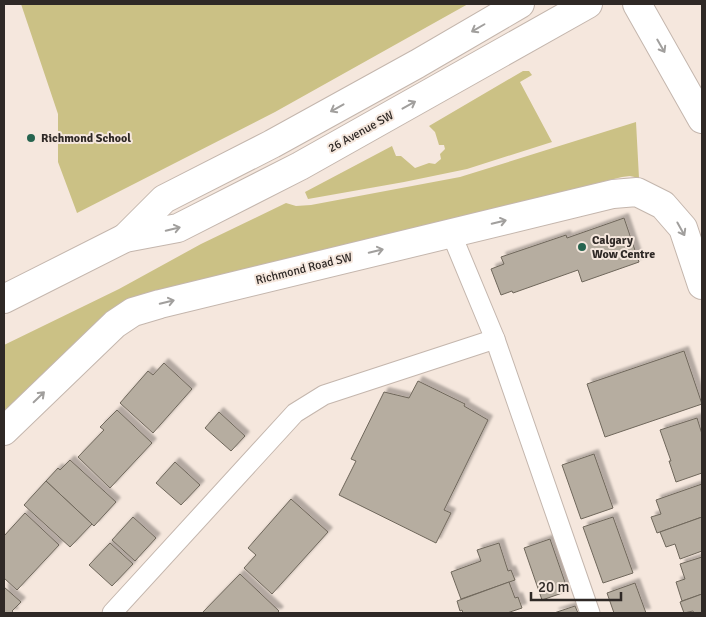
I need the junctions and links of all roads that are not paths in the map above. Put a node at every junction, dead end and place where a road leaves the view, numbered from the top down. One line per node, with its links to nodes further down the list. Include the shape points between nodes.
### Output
1 (520, 4): 6 (main road, 26 Avenue SW, one-way to 6, via 280,139 164,198)
2 (588, 4): 6 (main road, 26 Avenue SW, one-way to 2, via 178,228 300,166)
3 (637, 4): 4 (main road, one-way to 4)
4 (702, 119)
5 (451, 233): 7 (main road, Richmond Road SW, one-way to 7, via 613,194 637,192 662,205 682,228); 9 (lane); 10 (main road, Richmond Road SW, one-way to 5, via 115,324 133,312)
6 (125, 238): 8 (main road, 26 Avenue SW)
7 (702, 285)
8 (4, 300)
9 (495, 339): 11 (lane, via 324,395 295,413); 12 (lane)
10 (4, 431)
11 (112, 613)
12 (590, 613)

